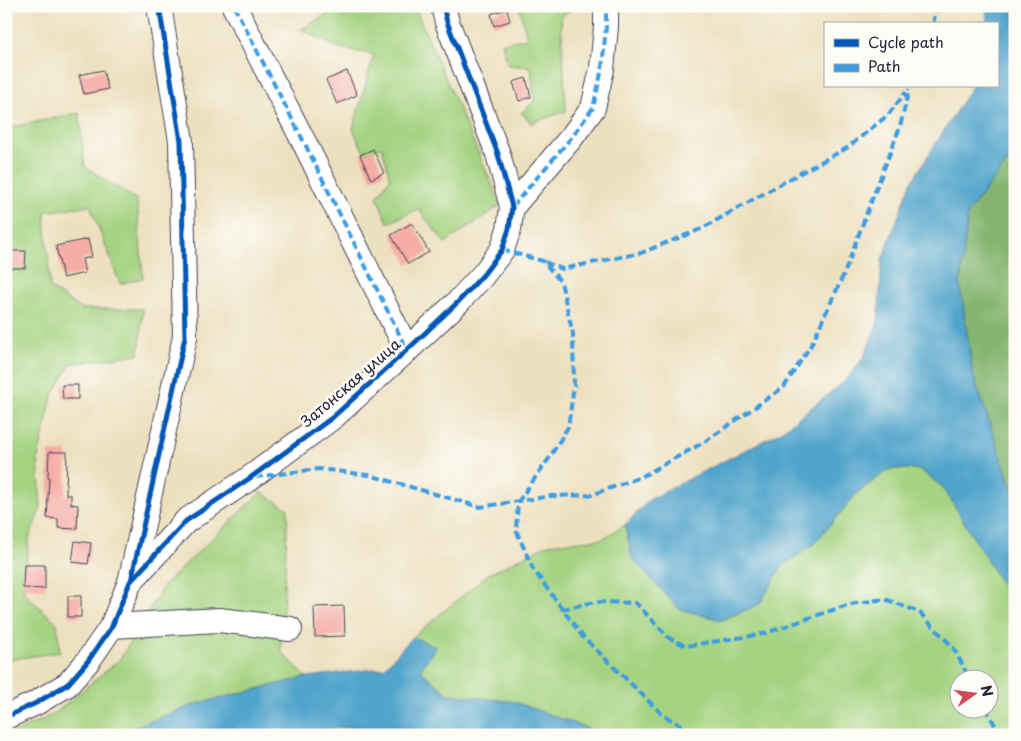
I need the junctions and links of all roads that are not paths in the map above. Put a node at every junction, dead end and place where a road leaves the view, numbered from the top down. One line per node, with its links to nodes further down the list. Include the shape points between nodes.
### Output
1 (159, 6): 7 (street, via 181,141 185,338)
2 (234, 6): 6 (street)
3 (443, 6): 5 (street, Затонская улица, via 446,22 498,154)
4 (606, 6): 5 (street, via 602,69 593,108)
5 (512, 206): 6 (street, Затонская улица, via 502,250 458,302)
6 (407, 350): 7 (street, Затонская улица, via 333,417 186,522)
7 (130, 582): 8 (street, Затонская улица)
8 (112, 626): 9 (street, via 218,620); 10 (street, Затонская улица, via 68,684)
9 (290, 629)
10 (6, 717)

